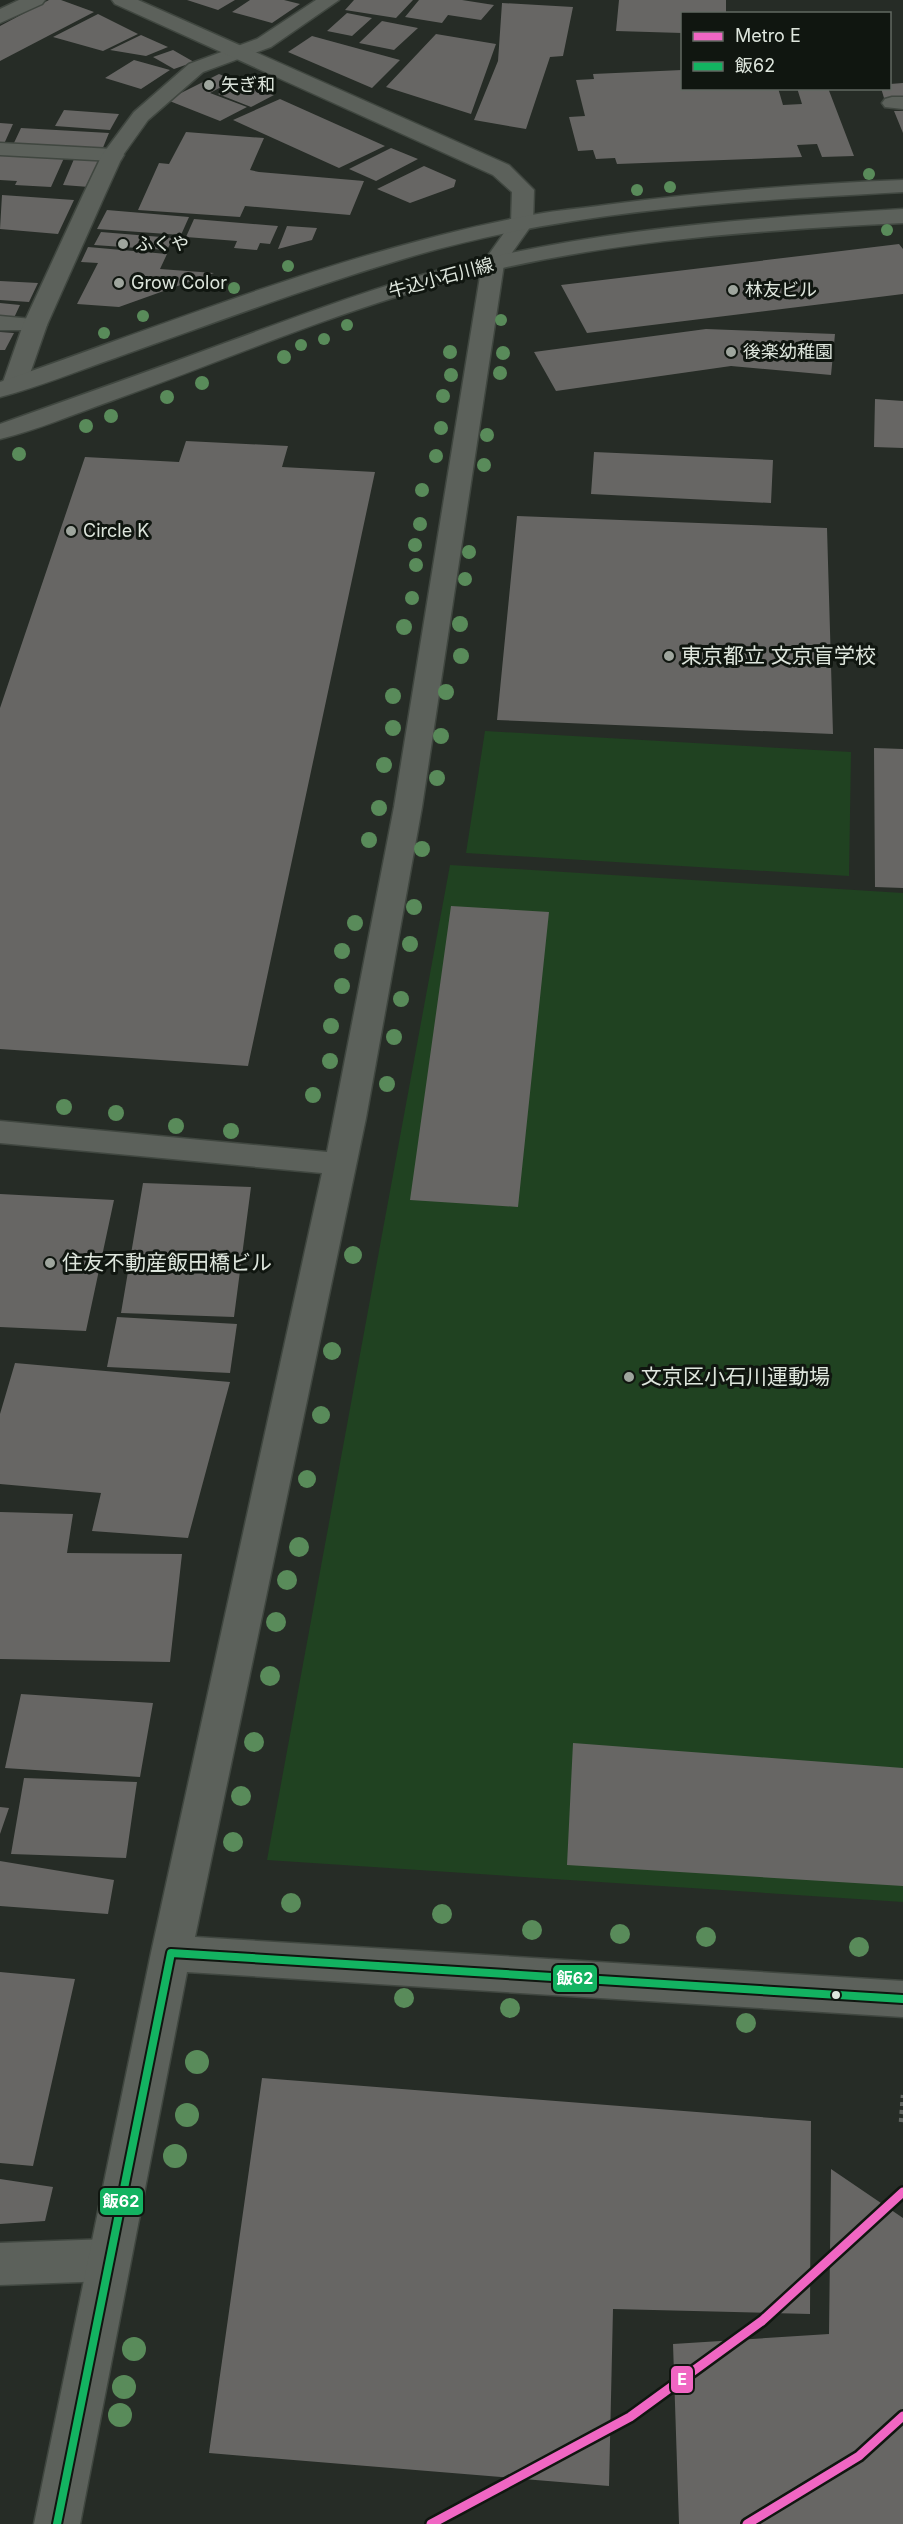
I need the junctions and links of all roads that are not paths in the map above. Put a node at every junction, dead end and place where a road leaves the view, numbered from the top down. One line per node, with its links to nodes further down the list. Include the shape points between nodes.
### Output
1 (34, 0): 4 (street)
2 (122, 0): 5 (street)
3 (329, 0): 5 (street, via 264,43)
4 (0, 17)
5 (238, 53): 7 (street, via 196,68 141,116); 10 (street, via 501,170 523,190)
6 (0, 149): 7 (street)
7 (113, 155): 13 (street)
8 (903, 186): 10 (street, 牛込小石川線, via 781,192)
9 (903, 216): 11 (street, 牛込小石川線, via 791,222 673,235)
10 (522, 223): 11 (street); 14 (street, 牛込小石川線, via 405,251 338,272)
11 (493, 264): 15 (street, 牛込小石川線, via 337,309); 17 (street, via 408,807)
12 (0, 323): 13 (street)
13 (35, 326): 14 (street)
14 (7, 387)
15 (0, 432)
16 (0, 1132): 17 (street)
17 (340, 1164): 18 (street)
18 (171, 1953): 19 (street); 20 (street)
19 (903, 1999)
20 (108, 2260): 21 (street); 22 (street)
21 (0, 2264)
22 (57, 2524)

